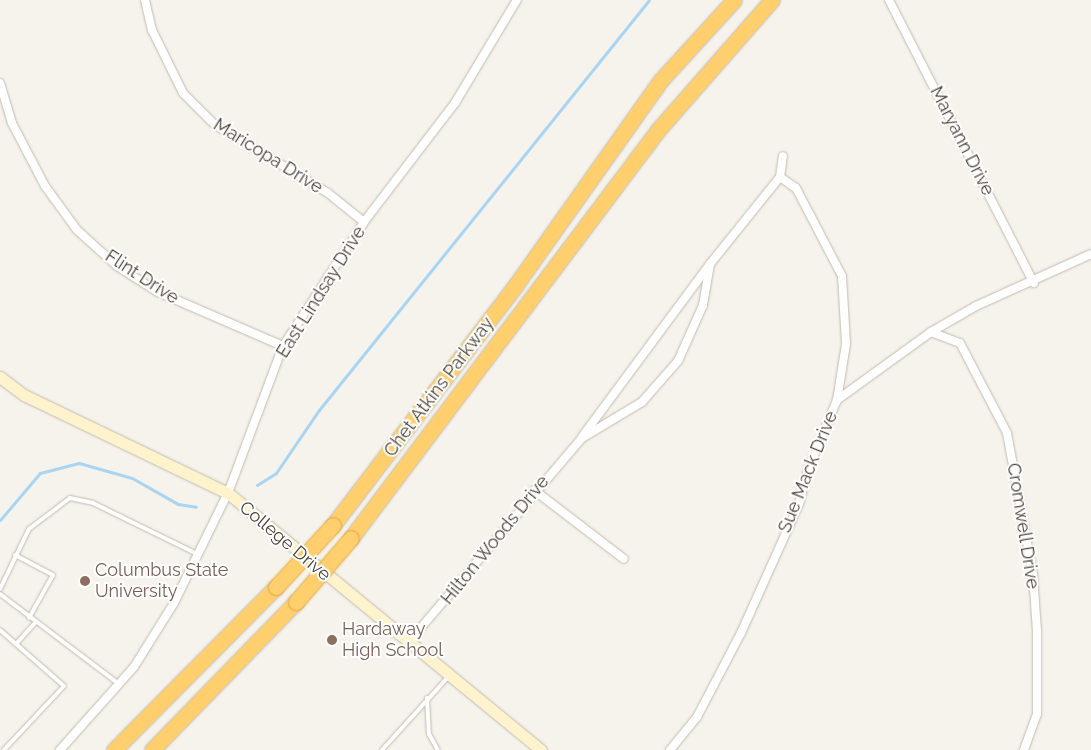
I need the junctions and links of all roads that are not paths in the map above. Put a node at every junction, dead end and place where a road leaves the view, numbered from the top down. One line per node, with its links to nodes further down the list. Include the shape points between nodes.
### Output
1 (145, 0): 10 (street, Maricopa Drive, via 152,30 184,93 214,124 328,194)
2 (516, 0): 10 (street, East Lindsay Drive, via 455,103)
3 (734, 0): 36 (highway, Chet Atkins Parkway, bridge, via 661,80 514,286 333,525)
4 (772, 0): 37 (highway, Chet Atkins Parkway, bridge, via 658,130 351,538 296,602)
5 (891, 1): 13 (street, Maryann Drive)
6 (0, 82): 7 (street, Flint Drive)
7 (1, 92): 15 (street, Flint Drive, via 12,123 45,186 84,236 117,266 158,292)
8 (783, 156): 9 (street)
9 (780, 177): 12 (street, Hilton Woods Drive); 17 (street, via 796,188 842,276 846,344)
10 (364, 222): 15 (street, East Lindsay Drive)
11 (1091, 254): 13 (street, Sue Mack Drive)
12 (710, 264): 18 (street, Hilton Woods Drive); 18 (street, Hilton Woods Drive, via 703,305 678,361 642,402)
13 (1034, 283): 14 (street, Sue Mack Drive, via 976,306)
14 (931, 332): 17 (street, Sue Mack Drive); 42 (street, Cromwell Drive, via 960,342 1008,442 1033,575 1038,631 1037,714)
15 (283, 346): 20 (street, East Lindsay Drive)
16 (0, 377): 20 (street, College Drive, via 24,394)
17 (837, 400): 41 (street, Sue Mack Drive, via 808,470 799,504 741,633 697,717)
18 (582, 438): 19 (street, Hilton Woods Drive)
19 (534, 490): 23 (street); 29 (street, Hilton Woods Drive, via 497,541)
20 (228, 493): 21 (street, East Lindsay Drive); 29 (street, College Drive)
21 (197, 554): 22 (lane, via 78,498 61,503 29,529); 32 (street, East Lindsay Drive, via 174,603)
22 (15, 555): 24 (lane); 26 (lane, via 53,575)
23 (624, 559)
24 (0, 589)
25 (0, 594): 26 (lane)
26 (30, 618): 27 (lane)
27 (35, 622): 30 (lane); 32 (lane)
28 (0, 630): 30 (lane)
29 (408, 643): 31 (street, College Drive)
30 (16, 644): 34 (lane, via 64,686)
31 (450, 675): 33 (lane); 40 (street, College Drive)
32 (119, 684): 35 (street, East Lindsay Drive)
33 (427, 698): 38 (lane); 39 (lane, via 427,725)
34 (4, 750)
35 (60, 750)
36 (114, 750)
37 (152, 750)
38 (382, 750)
39 (438, 750)
40 (541, 750)
41 (670, 750)
42 (1024, 750)

